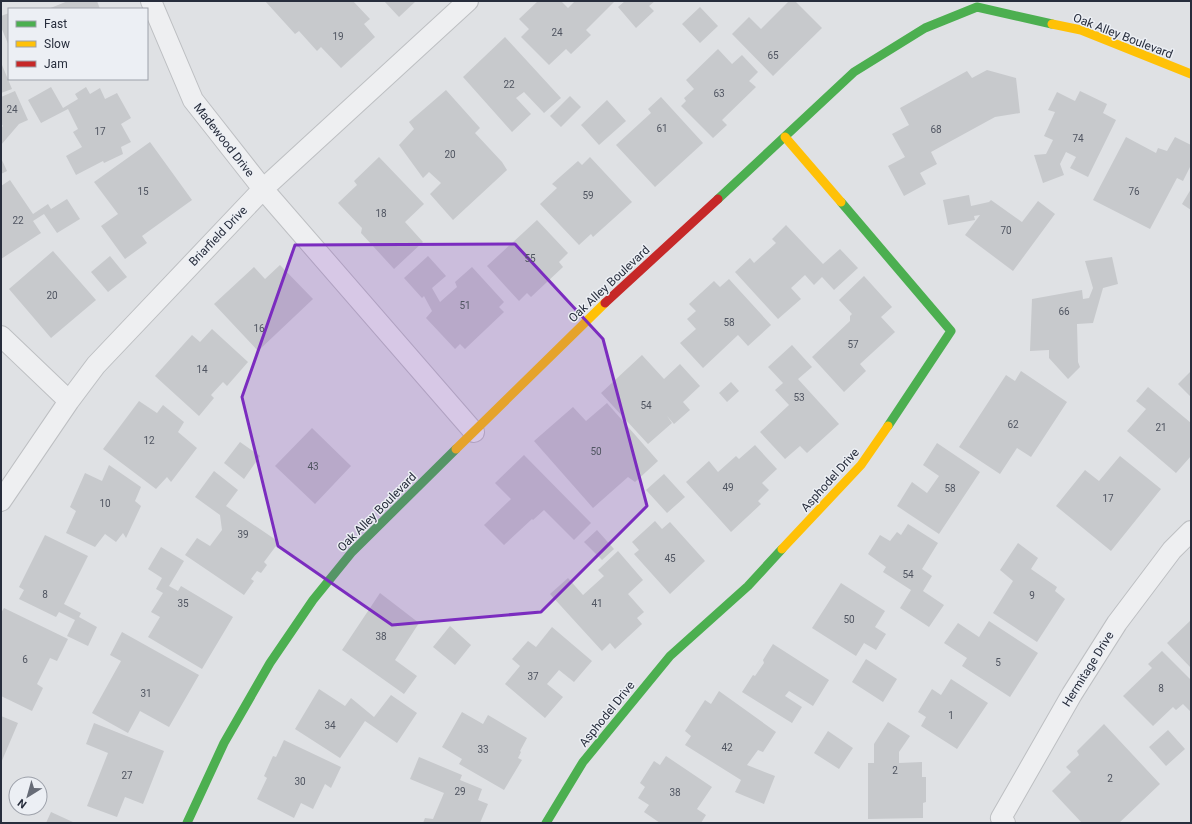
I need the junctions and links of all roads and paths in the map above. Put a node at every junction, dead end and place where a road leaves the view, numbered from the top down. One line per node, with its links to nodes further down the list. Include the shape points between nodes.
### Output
1 (151, 1): 5 (street, Madewood Drive, via 193,100)
2 (468, 1): 5 (street, Briarfield Drive)
3 (1191, 74): 4 (street, Oak Alley Boulevard, via 1081,30 977,7 925,28 854,72)
4 (785, 137): 8 (street, Oak Alley Boulevard, via 610,297); 13 (street, Asphodel Drive, via 951,331 862,465 748,586 670,656 583,762)
5 (263, 189): 7 (street, Briarfield Drive, via 96,365); 8 (street, Madewood Drive)
6 (1, 336): 7 (street)
7 (69, 401): 9 (street, Briarfield Drive)
8 (474, 432): 12 (street, Oak Alley Boulevard, via 352,552 313,600 270,663 232,730)
9 (1, 501)
10 (1191, 531): 11 (street, Hermitage Drive, via 1172,550 1117,623 1072,694)
11 (1003, 821)
12 (187, 823)
13 (546, 823)

